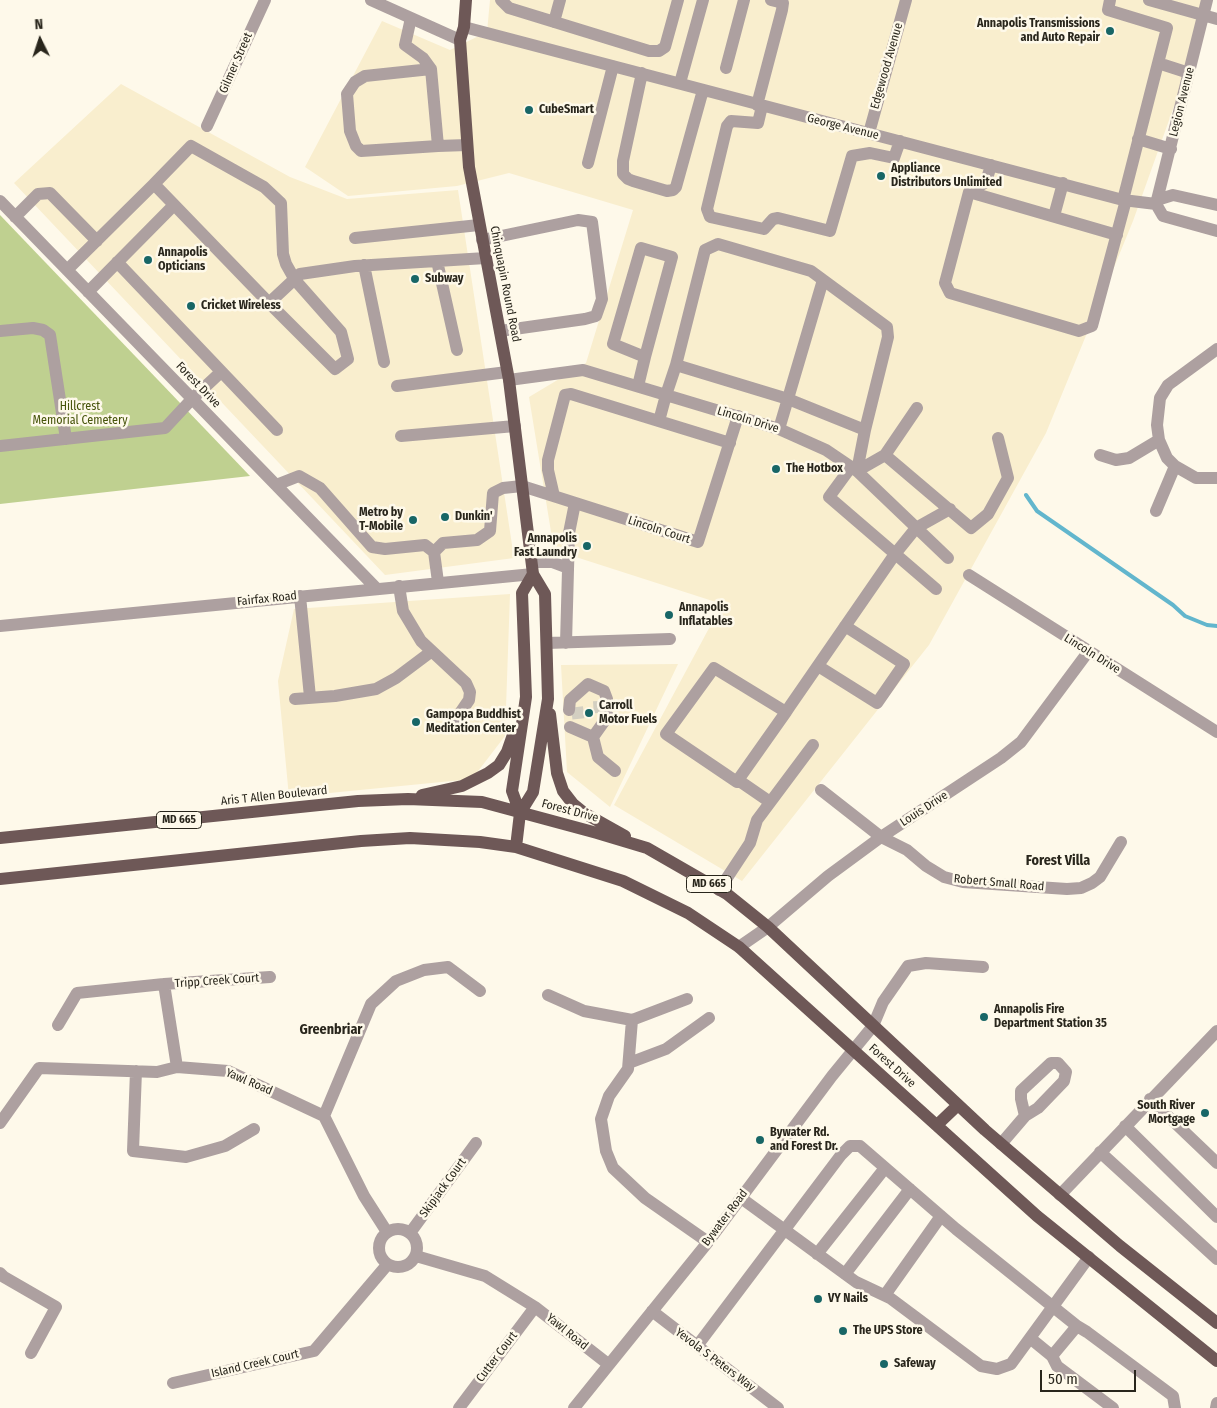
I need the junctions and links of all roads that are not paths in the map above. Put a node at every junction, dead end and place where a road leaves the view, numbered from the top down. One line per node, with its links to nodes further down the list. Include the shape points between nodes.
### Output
1 (264, 0): 29 (street, Gilmer Street)
2 (370, 0): 15 (street)
3 (466, 0): 18 (main road, Chinquapin Round Road)
4 (501, 0): 17 (street, via 509,8)
5 (560, 0): 17 (street)
6 (678, 0): 17 (street, via 666,47 659,51 649,51)
7 (703, 0): 26 (street)
8 (744, 0): 22 (street)
9 (771, 0): 28 (street, via 782,3 782,10)
10 (906, 0): 30 (street, Edgewood Avenue)
11 (1110, 0): 20 (street, via 1108,10 1167,28)
12 (1149, 0): 14 (street)
13 (1207, 0): 14 (street, Legion Avenue)
14 (1204, 15): 16 (street); 25 (street, Legion Avenue)
15 (411, 18): 19 (street); 23 (street, via 405,45 423,58)
16 (1217, 20)
17 (554, 22)
18 (464, 27): 19 (main road, Chinquapin Round Road); 21 (street, George Avenue)
19 (460, 40): 33 (main road, Chinquapin Round Road)
20 (1158, 63): 25 (street); 31 (street)
21 (614, 66): 24 (street, George Avenue); 36 (street)
22 (726, 68)
23 (431, 69): 34 (street); 34 (street, via 365,76 355,82 347,94 350,131 361,151)
24 (642, 73): 26 (street, George Avenue); 27 (street, via 623,170 628,179 667,191 676,187)
25 (1189, 74): 35 (street, Legion Avenue)
26 (680, 83): 27 (street, George Avenue)
27 (703, 90): 28 (street, George Avenue)
28 (759, 105): 30 (street, George Avenue); 32 (street, via 758,123 731,121 726,126 707,209 710,217 764,229 778,218 830,231 852,156 870,153 894,158)
29 (207, 126)
30 (869, 133): 32 (street, George Avenue)
31 (1138, 139): 35 (street); 41 (street)
32 (900, 141): 37 (street, George Avenue)
33 (466, 145): 34 (street); 48 (main road, Chinquapin Round Road)
34 (438, 146)
35 (1171, 149): 43 (street, Legion Avenue)
36 (588, 162)
37 (991, 165): 38 (street, George Avenue); 40 (street, via 986,182)
38 (1063, 183): 41 (street, George Avenue); 46 (street)
39 (154, 184): 44 (street); 53 (street); 59 (street, via 191,146 264,187 281,202 283,254)
40 (969, 192): 46 (street); 50 (street, via 946,283 950,293 1080,331 1092,326)
41 (1125, 200): 43 (street, George Avenue); 50 (street)
42 (0, 201): 47 (street, Forest Drive)
43 (1157, 202): 45 (street, George Avenue, via 1173,195); 49 (street, via 1163,216)
44 (174, 205): 56 (street); 62 (street)
45 (1217, 205)
46 (1054, 216): 50 (street)
47 (16, 217): 53 (street, via 38,194 50,193); 58 (street, Forest Drive)
48 (479, 225): 51 (street); 52 (main road, Chinquapin Round Road)
49 (1217, 232)
50 (1117, 235)
51 (355, 238)
52 (482, 240): 54 (main road, Chinquapin Round Road); 64 (street, via 578,220 592,222 602,299 596,316)
53 (96, 241): 58 (street)
54 (486, 258): 55 (street); 64 (main road, Chinquapin Round Road)
55 (437, 261): 57 (street); 66 (street)
56 (117, 262): 61 (street); 70 (street)
57 (364, 265): 59 (street, via 300,274); 68 (street)
58 (67, 270): 61 (street, Forest Drive)
59 (294, 280): 62 (street); 62 (street, via 341,332 348,358 335,369)
60 (823, 280): 69 (street, via 812,271 718,244 705,250); 78 (street); 85 (street, via 887,327 888,337)
61 (88, 292): 77 (street, Forest Drive)
62 (269, 303)
63 (0, 331): 88 (street, via 33,328 50,335)
64 (500, 331): 72 (main road, Chinquapin Round Road)
65 (1217, 349): 89 (street, via 1168,385 1160,398)
66 (457, 350)
67 (646, 357): 67 (street, via 613,344 642,248 672,257); 74 (street)
68 (384, 362)
69 (676, 365): 76 (street); 78 (street)
70 (221, 372): 77 (street); 84 (street)
71 (568, 372): 72 (street, Lincoln Drive); 74 (street, Lincoln Drive, via 583,370); 75 (street)
72 (508, 376): 73 (street, Lincoln Drive); 82 (main road, Chinquapin Round Road)
73 (397, 386)
74 (638, 386): 76 (street, Lincoln Drive)
75 (571, 394): 81 (street); 99 (street, via 565,395 548,460)
76 (666, 395): 80 (street, Lincoln Drive); 81 (street)
77 (192, 399): 88 (street, via 165,428); 97 (street, Forest Drive)
78 (788, 399): 83 (street); 85 (street)
79 (917, 408): 92 (street)
80 (738, 416): 83 (street, Lincoln Drive); 90 (street, Lincoln Court)
81 (659, 421): 90 (street)
82 (515, 426): 86 (street); 98 (main road, Chinquapin Round Road)
83 (779, 429): 95 (street, Lincoln Drive, via 826,450)
84 (277, 430)
85 (864, 430): 95 (street)
86 (401, 436)
87 (998, 438): 101 (street, via 1008,478 988,514 971,528)
88 (66, 439): 91 (street)
89 (1159, 440): 93 (street, via 1129,458 1116,460); 94 (street)
90 (730, 443): 100 (street, Lincoln Court, via 698,542)
91 (0, 446)
92 (885, 455): 95 (street); 101 (street)
93 (1100, 455)
94 (1171, 462): 96 (street, via 1196,478); 102 (street)
95 (854, 469): 103 (street, Lincoln Drive); 105 (street, via 829,497)
96 (1217, 478)
97 (276, 486): 104 (street, via 299,476 320,488 372,547 426,545); 112 (street, Forest Drive)
98 (522, 486): 99 (street, Lincoln Court); 104 (street, via 503,488 493,493 490,531 477,540 442,544); 107 (main road, Chinquapin Round Road)
99 (554, 496): 100 (street, Lincoln Court)
100 (575, 503): 108 (street, via 569,533)
101 (950, 509): 103 (street)
102 (1156, 511)
103 (916, 528): 105 (street); 106 (street, Lincoln Drive)
104 (434, 552): 110 (street)
105 (895, 554): 113 (street); 116 (street)
106 (948, 558)
107 (532, 568): 108 (street, Fairfax Road, via 552,562); 110 (street, Fairfax Road); 119 (main road, Chinquapin Round Road, via 545,594); 123 (main road, Chinquapin Round Road, via 522,593)
108 (568, 568): 118 (street)
109 (969, 575): 121 (street, Lincoln Drive)
110 (438, 582): 111 (street, Fairfax Road)
111 (399, 586): 112 (street, Fairfax Road); 120 (street, via 403,611 421,641)
112 (376, 588): 114 (street, Fairfax Road)
113 (936, 589)
114 (300, 596): 115 (street, Fairfax Road); 124 (street)
115 (0, 626)
116 (845, 626): 122 (street); 122 (street, via 904,664 877,703)
117 (670, 639): 118 (street)
118 (566, 643): 119 (street)
119 (546, 644): 126 (main road, Chinquapin Round Road)
120 (432, 651): 124 (street, via 376,689); 131 (street, via 466,683 470,692 469,700)
121 (1088, 652): 133 (street, Lincoln Drive); 142 (street, Louis Drive, via 1021,742)
122 (818, 666): 129 (street)
123 (526, 697): 139 (main road, via 507,752 488,773 469,783); 141 (main road, Chinquapin Round Road, via 512,791)
124 (310, 698): 125 (street)
125 (295, 699)
126 (548, 699): 141 (main road, Chinquapin Round Road, via 533,792); 146 (main road, via 557,772 563,791 584,813)
127 (603, 700): 128 (street, via 604,691 588,684 570,700)
128 (573, 708)
129 (786, 712): 137 (street); 137 (street, via 714,668 666,734)
130 (604, 717): 134 (street)
131 (456, 719)
132 (575, 725): 134 (street)
133 (1217, 732)
134 (594, 737): 136 (street, via 598,757)
135 (813, 745): 140 (street)
136 (615, 771)
137 (738, 780): 140 (street)
138 (821, 790): 142 (street, Robert Small Road)
139 (408, 798): 141 (main road, Aris T Allen Boulevard / MD 665, via 482,802); 143 (main road, Aris T Allen Boulevard / MD 665)
140 (770, 802): 148 (street, via 757,820 750,843)
141 (520, 813): 145 (main road, Chinquapin Round Road); 146 (main road, Forest Drive / MD 665)
142 (881, 837): 144 (street, Robert Small Road, via 907,850 944,877 963,882 1067,889 1081,888 1100,877); 149 (street, Louis Drive, via 828,876)
143 (0, 838)
144 (1122, 842)
145 (516, 847): 147 (main road, MD 665, via 437,839 361,840); 150 (main road, Forest Drive / MD 665, via 623,881 688,913)
146 (647, 848): 148 (main road, Forest Drive / MD 665)
147 (0, 878)
148 (720, 890): 149 (main road, Forest Drive / MD 665)
149 (768, 927): 150 (street, Louis Drive); 160 (main road, Forest Drive / MD 665)
150 (739, 947): 162 (main road, Forest Drive / MD 665)
151 (983, 967): 160 (street, Bywater Road, via 926,963 908,966 883,1002)
152 (270, 977): 153 (street, Tripp Creek Court)
153 (164, 984): 159 (street, Tripp Creek Court, via 77,993); 164 (street, Tripp Creek Court)
154 (480, 991): 168 (street, via 448,968 424,970 396,981 371,1004)
155 (548, 994): 158 (street, via 584,1010)
156 (687, 999): 158 (street)
157 (710, 1018): 163 (street, via 666,1049)
158 (632, 1020): 163 (street)
159 (58, 1025)
160 (873, 1026): 162 (street, Bywater Road); 167 (main road, Forest Drive)
161 (1217, 1030): 166 (street)
162 (853, 1050): 171 (main road, Forest Drive); 181 (street, Bywater Road)
163 (629, 1063): 187 (street, via 609,1096 600,1119 613,1168 645,1198)
164 (177, 1067): 165 (street, Yawl Road, via 157,1072); 168 (street, Yawl Road, via 228,1071)
165 (136, 1071): 170 (street, Yawl Road, via 39,1068); 173 (street, via 133,1151 186,1157 225,1146)
166 (1150, 1099): 172 (street); 177 (street)
167 (958, 1105): 171 (main road); 175 (main road, Forest Drive)
168 (324, 1116): 185 (street)
169 (1025, 1116): 175 (street)
170 (0, 1123)
171 (937, 1125): 190 (main road, Forest Drive, via 1037,1216)
172 (1125, 1126): 176 (street); 183 (street)
173 (254, 1129)
174 (476, 1142): 186 (street, Skipjack Court)
175 (1001, 1144): 180 (main road, Forest Drive)
176 (1100, 1152): 180 (street); 191 (street)
177 (1217, 1164)
178 (885, 1168): 179 (street); 184 (street, via 860,1146 850,1146); 188 (street)
179 (910, 1189): 182 (street); 194 (street)
180 (1060, 1195): 199 (main road, Forest Drive)
181 (741, 1198): 184 (street); 187 (street, Bywater Road)
182 (941, 1216): 195 (street); 197 (street)
183 (1217, 1217)
184 (784, 1229): 188 (street); 202 (street)
185 (386, 1232): 186 (street, via 398,1228); 192 (street, via 378,1249)
186 (410, 1233): 189 (street, via 417,1244)
187 (708, 1242): 198 (street, Bywater Road)
188 (817, 1254): 194 (street)
189 (416, 1256): 192 (street, via 407,1266); 196 (street, Yawl Road, via 485,1276)
190 (1089, 1257): 197 (street); 205 (main road, Forest Drive)
191 (1217, 1259)
192 (388, 1265): 207 (street, Island Creek Court, via 314,1351)
193 (0, 1272): 203 (street, via 56,1307)
194 (845, 1274): 195 (street)
195 (885, 1295): 201 (street, via 981,1366 997,1369 1011,1364)
196 (535, 1307): 206 (street, Yawl Road); 209 (street, Cutter Court)
197 (1052, 1307): 200 (street); 201 (street)
198 (652, 1311): 202 (street, Yevola S Peters Way); 206 (street, Bywater Road)
199 (1217, 1323)
200 (1077, 1326): 204 (street); 213 (street, via 1173,1396)
201 (1030, 1338): 204 (street)
202 (697, 1346): 211 (street, Yevola S Peters Way)
203 (31, 1353)
204 (1052, 1356): 212 (street, via 1057,1366)
205 (1217, 1361)
206 (608, 1364): 210 (street, Bywater Road)
207 (173, 1383)
208 (1217, 1403): 214 (street)
209 (459, 1408)
210 (574, 1408)
211 (778, 1408)
212 (1113, 1408)
213 (1175, 1408)
214 (1216, 1408)

